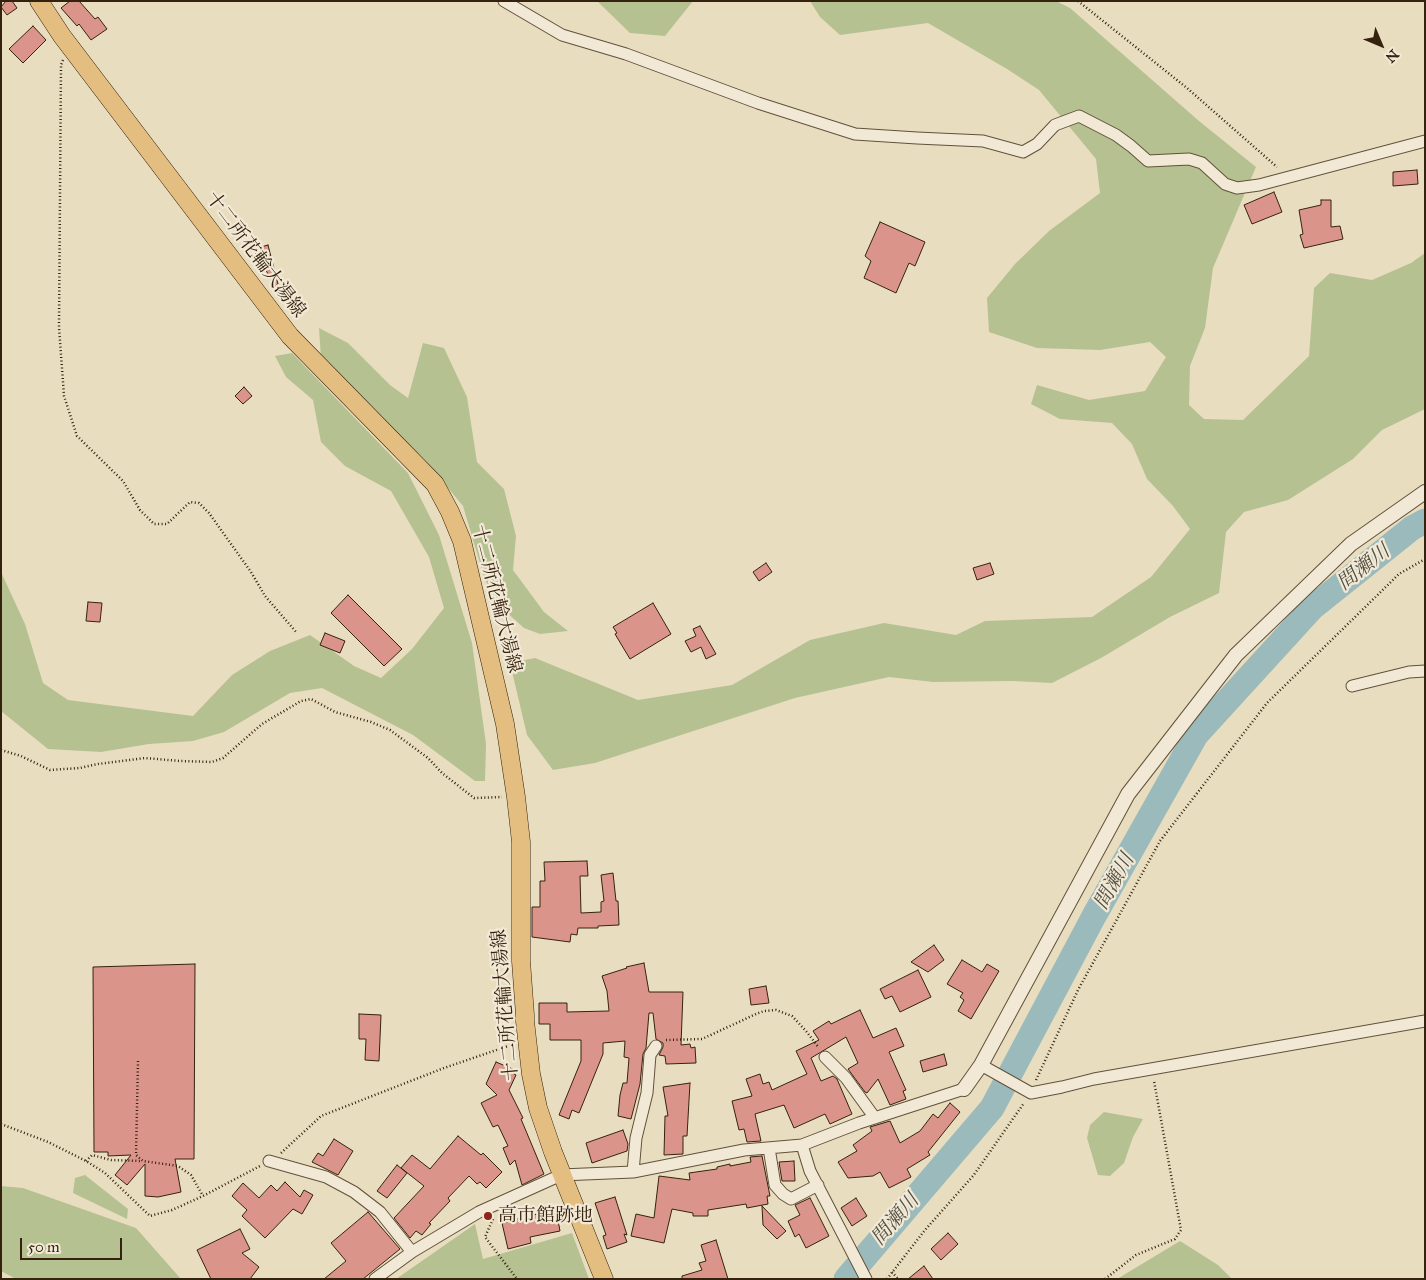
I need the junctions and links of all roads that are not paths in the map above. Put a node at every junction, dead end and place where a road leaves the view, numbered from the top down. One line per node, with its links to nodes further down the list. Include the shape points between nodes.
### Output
1 (39, 1): 17 (main road, 十二所花輪大湯線, via 290,336 435,484 450,512 462,541 505,724 521,842 521,961 531,1074 538,1108)
2 (504, 1): 3 (street, via 562,35 855,134 983,141 1023,152 1037,144 1054,125 1079,116 1116,135 1148,161 1190,159 1202,163 1225,184 1238,188)
3 (1425, 141)
4 (1425, 492): 10 (street, via 1351,544 1236,655 1128,794)
5 (1425, 671): 6 (street)
6 (1352, 686)
7 (1425, 1021): 10 (street, via 1031,1093)
8 (656, 1046): 16 (street, via 650,1054)
9 (825, 1057): 12 (street, via 846,1078)
10 (986, 1068): 11 (street)
11 (964, 1089): 12 (street)
12 (874, 1118): 13 (street)
13 (802, 1145): 14 (street); 18 (street)
14 (769, 1148): 16 (street); 18 (street, via 775,1185 783,1194 791,1199)
15 (269, 1161): 19 (street, via 326,1178 354,1192 380,1212)
16 (633, 1172): 17 (street)
17 (561, 1175): 19 (street, via 480,1212); 21 (main road, 十二所花輪大湯線)
18 (818, 1185): 22 (street)
19 (412, 1252): 20 (street)
20 (376, 1279)
21 (604, 1279)
22 (866, 1279)

